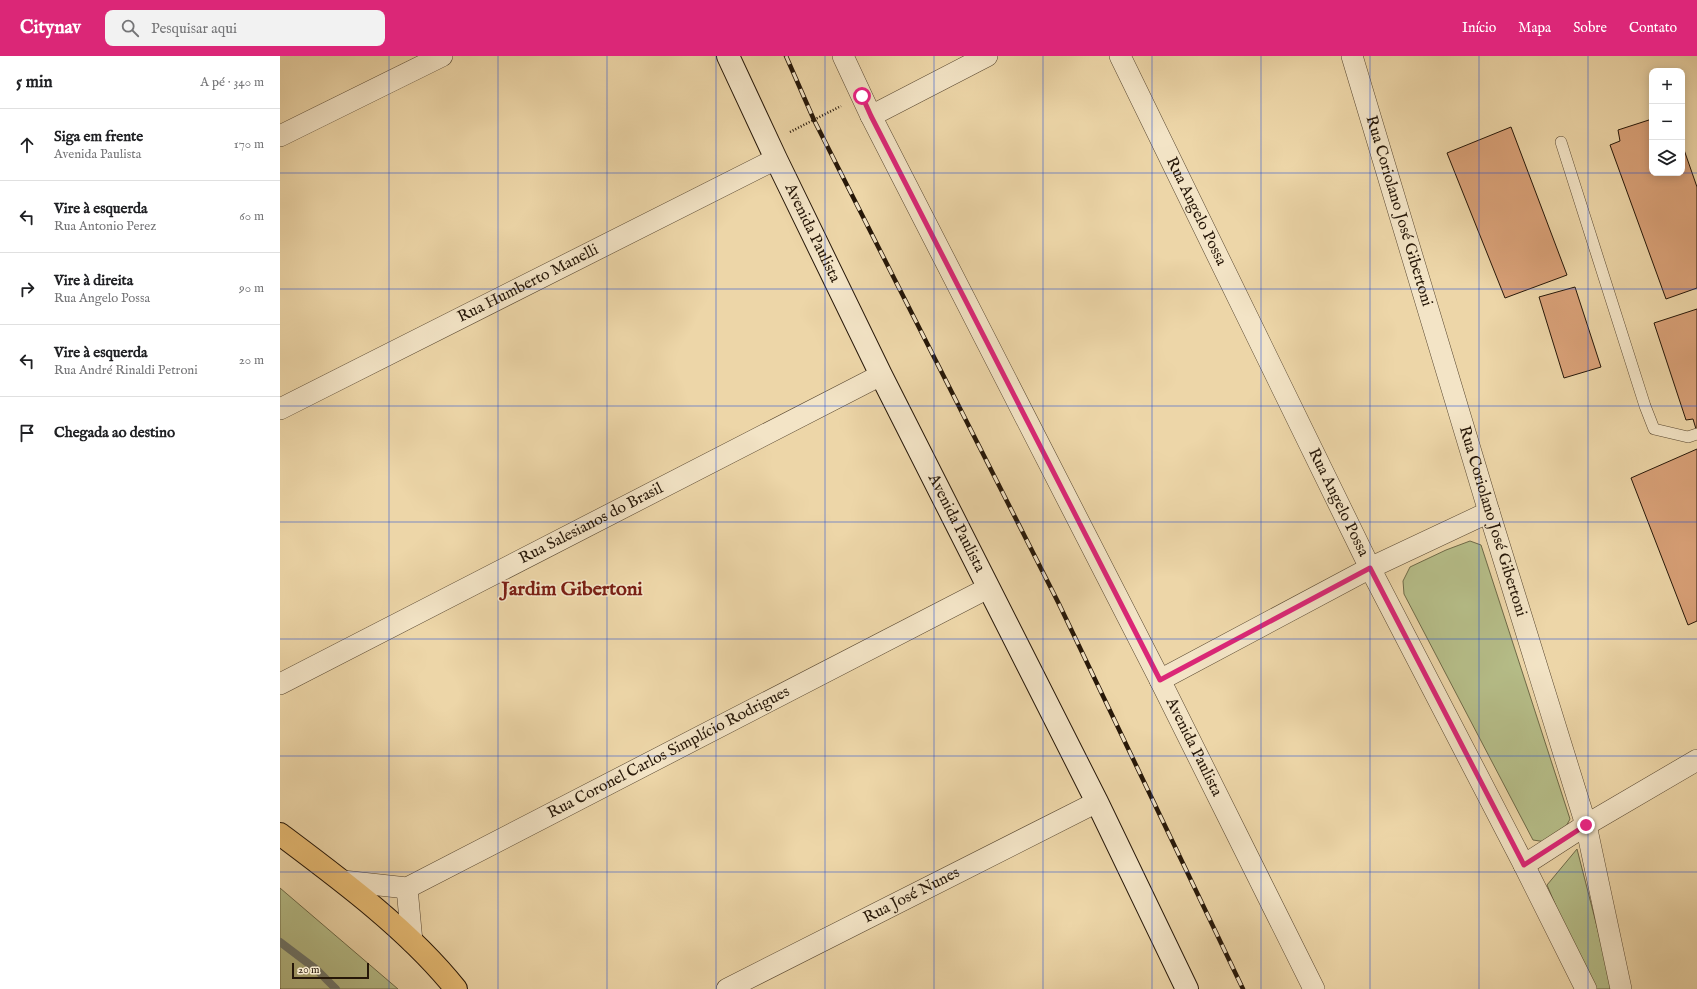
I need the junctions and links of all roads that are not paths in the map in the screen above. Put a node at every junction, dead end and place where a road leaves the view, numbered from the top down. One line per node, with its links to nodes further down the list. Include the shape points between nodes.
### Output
1 (442, 56): 8 (street)
2 (728, 56): 10 (street, Avenida Paulista)
3 (843, 56): 7 (street, Avenida Paulista)
4 (987, 56): 7 (street)
5 (1120, 56): 15 (street, Rua Angelo Possa)
6 (1352, 56): 14 (street, Rua Coriolano José Gibertoni)
7 (871, 116): 17 (street, Avenida Paulista)
8 (280, 136)
9 (1561, 142): 13 (lane, via 1654,429 1688,437)
10 (772, 151): 11 (street, Avenida Paulista); 12 (street, Rua Humberto Manelli)
11 (881, 375): 16 (street, Avenida Paulista); 18 (street, Rua Salesianos do Brasil)
12 (280, 409)
13 (1697, 434)
14 (1489, 512): 15 (street); 21 (street, Rua Coriolano José Gibertoni)
15 (1370, 568): 17 (street); 23 (street, Rua Angelo Possa)
16 (988, 588): 20 (street, Avenida Paulista); 25 (street, Rua Coronel Carlos Simplício Rodrigues)
17 (1160, 680): 30 (street, Avenida Paulista)
18 (280, 684)
19 (1697, 760): 21 (street)
20 (1097, 802): 28 (street, Rua José Nunes); 29 (street, Avenida Paulista)
21 (1586, 825): 23 (street); 32 (street, Rua Coriolano José Gibertoni)
22 (280, 834): 24 (main road)
23 (1524, 865): 31 (street, Rua Angelo Possa)
24 (343, 881): 25 (street); 26 (main road)
25 (407, 888): 26 (street)
26 (412, 942): 27 (main road)
27 (456, 989)
28 (726, 989)
29 (1187, 989)
30 (1314, 989)
31 (1586, 989)
32 (1621, 989)

